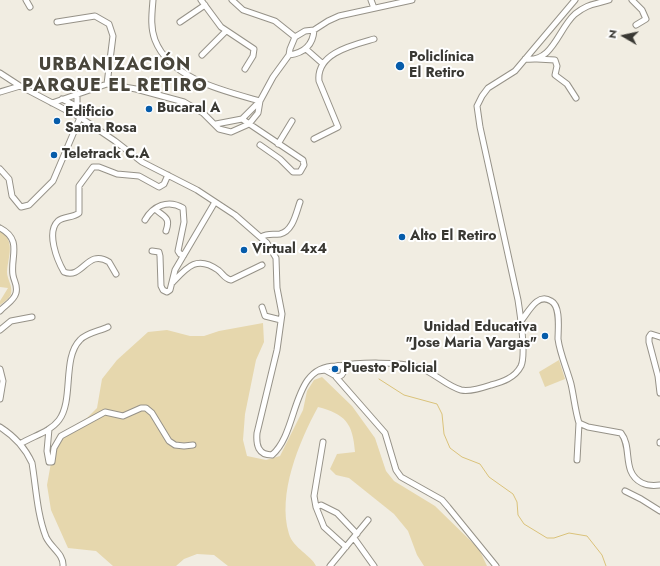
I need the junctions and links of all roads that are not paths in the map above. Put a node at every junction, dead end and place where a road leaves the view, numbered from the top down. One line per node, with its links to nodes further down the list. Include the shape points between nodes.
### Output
1 (26, 0): 11 (street)
2 (153, 0): 34 (street, via 153,33 167,59 204,85)
3 (201, 0): 10 (street)
4 (232, 0): 18 (street, via 243,10 275,21)
5 (371, 0): 12 (street)
6 (412, 0): 12 (street)
7 (575, 0): 23 (street)
8 (609, 0): 24 (street, via 592,3 575,14 548,52)
9 (632, 0): 15 (street, via 642,10 646,19)
10 (205, 5): 14 (street); 17 (street)
11 (30, 6)
12 (374, 8): 16 (street, via 335,18)
13 (57, 22): 28 (street, via 95,16 109,24 112,42)
14 (180, 22)
15 (636, 25)
16 (314, 30): 18 (street); 20 (street, via 313,38)
17 (226, 31): 21 (street); 26 (street, via 254,49)
18 (296, 37): 22 (street)
19 (374, 40): 25 (street, via 345,47)
20 (306, 49): 22 (street); 25 (street)
21 (202, 55)
22 (289, 55): 34 (street)
23 (526, 59): 24 (street); 61 (street, via 515,71 488,88 477,110)
24 (538, 59): 32 (street, via 555,60 555,75 567,84)
25 (323, 64): 43 (street, via 318,76 319,81 338,127)
26 (245, 69)
27 (0, 73): 29 (street)
28 (107, 84): 31 (street); 41 (street, via 176,99 203,113)
29 (20, 86): 30 (street); 35 (street)
30 (0, 92)
31 (77, 94): 33 (street); 36 (street)
32 (576, 98)
33 (62, 99): 35 (street); 36 (street)
34 (260, 101): 39 (street); 42 (street, via 258,113)
35 (52, 103): 37 (street)
36 (78, 107): 37 (street); 38 (street, via 82,111)
37 (74, 114): 38 (street)
38 (81, 118): 46 (street, via 53,181 29,205 21,207 15,202 9,179); 47 (street, via 142,162)
39 (242, 118): 41 (street); 42 (street)
40 (292, 121): 44 (street)
41 (216, 124): 42 (street, via 219,129 231,132)
42 (249, 124): 44 (street)
43 (314, 139)
44 (278, 144): 45 (street, via 304,162 300,172 288,169 280,159)
45 (260, 145)
46 (0, 169)
47 (168, 175): 48 (street); 58 (street, via 164,184 159,187 139,176 112,173 93,167 79,186 79,213 60,220 52,230 55,248 64,272 72,274 91,260 100,258 109,262)
48 (215, 202): 54 (street); 56 (street)
49 (300, 202): 54 (street, via 293,222 284,231 279,234 268,233)
50 (155, 209): 51 (street); 53 (street, via 168,220); 56 (street, via 166,204 183,208 184,222 178,251)
51 (145, 220)
52 (0, 228): 63 (street, via 13,242 13,276 17,285 13,300)
53 (166, 231)
54 (261, 237): 65 (street, via 276,258)
55 (152, 251): 59 (street, via 159,252 161,286 165,292 170,290)
56 (184, 254): 59 (street)
57 (262, 266): 59 (street, via 231,280 210,266 194,263)
58 (116, 274)
59 (173, 282)
60 (262, 308): 65 (street, via 265,316)
61 (519, 308): 62 (street); 66 (street)
62 (529, 308): 66 (street); 79 (street, via 537,301 546,299 555,305 558,342 571,384)
63 (0, 311)
64 (32, 317): 68 (street, via 11,321)
65 (281, 320): 73 (street, via 277,350 257,433 256,444 260,452 272,455 280,448 300,393 306,380)
66 (521, 321): 70 (street, via 521,366 510,378 482,388 462,390 429,371 414,366)
67 (108, 327): 81 (street, via 83,337 77,343 63,414)
68 (0, 330)
69 (660, 337): 77 (street, via 654,334 649,337)
70 (361, 364): 71 (street); 74 (street, via 349,368)
71 (339, 366): 73 (street, via 326,365); 74 (street, via 343,368); 75 (street, via 333,370)
72 (0, 370): 78 (street, via 4,381)
73 (315, 372): 75 (street, via 325,370)
74 (343, 374): 75 (street); 76 (street)
75 (335, 376): 76 (street)
76 (343, 385): 98 (street, via 385,433 396,470 401,477 442,500)
77 (660, 393)
78 (0, 399)
79 (579, 423): 85 (street); 86 (street, via 621,433 627,442 627,462 633,476 647,485)
80 (0, 427): 83 (street)
81 (50, 430): 83 (street); 84 (street, via 47,451 49,462 52,462 54,448 61,436 105,412 123,416 141,408 148,409 174,445)
82 (323, 442): 88 (street, via 314,496)
83 (20, 444): 94 (street, via 32,463 43,529 63,560)
84 (193, 444)
85 (577, 460)
86 (660, 485)
87 (625, 491): 89 (street)
88 (316, 507): 91 (street, via 321,505 329,508); 92 (street, via 324,527)
89 (660, 511)
90 (368, 520): 91 (street)
91 (356, 536): 92 (street); 97 (street)
92 (346, 547): 93 (street)
93 (334, 561): 95 (street); 96 (street)
94 (63, 566)
95 (330, 566)
96 (338, 566)
97 (374, 566)
98 (496, 566)

